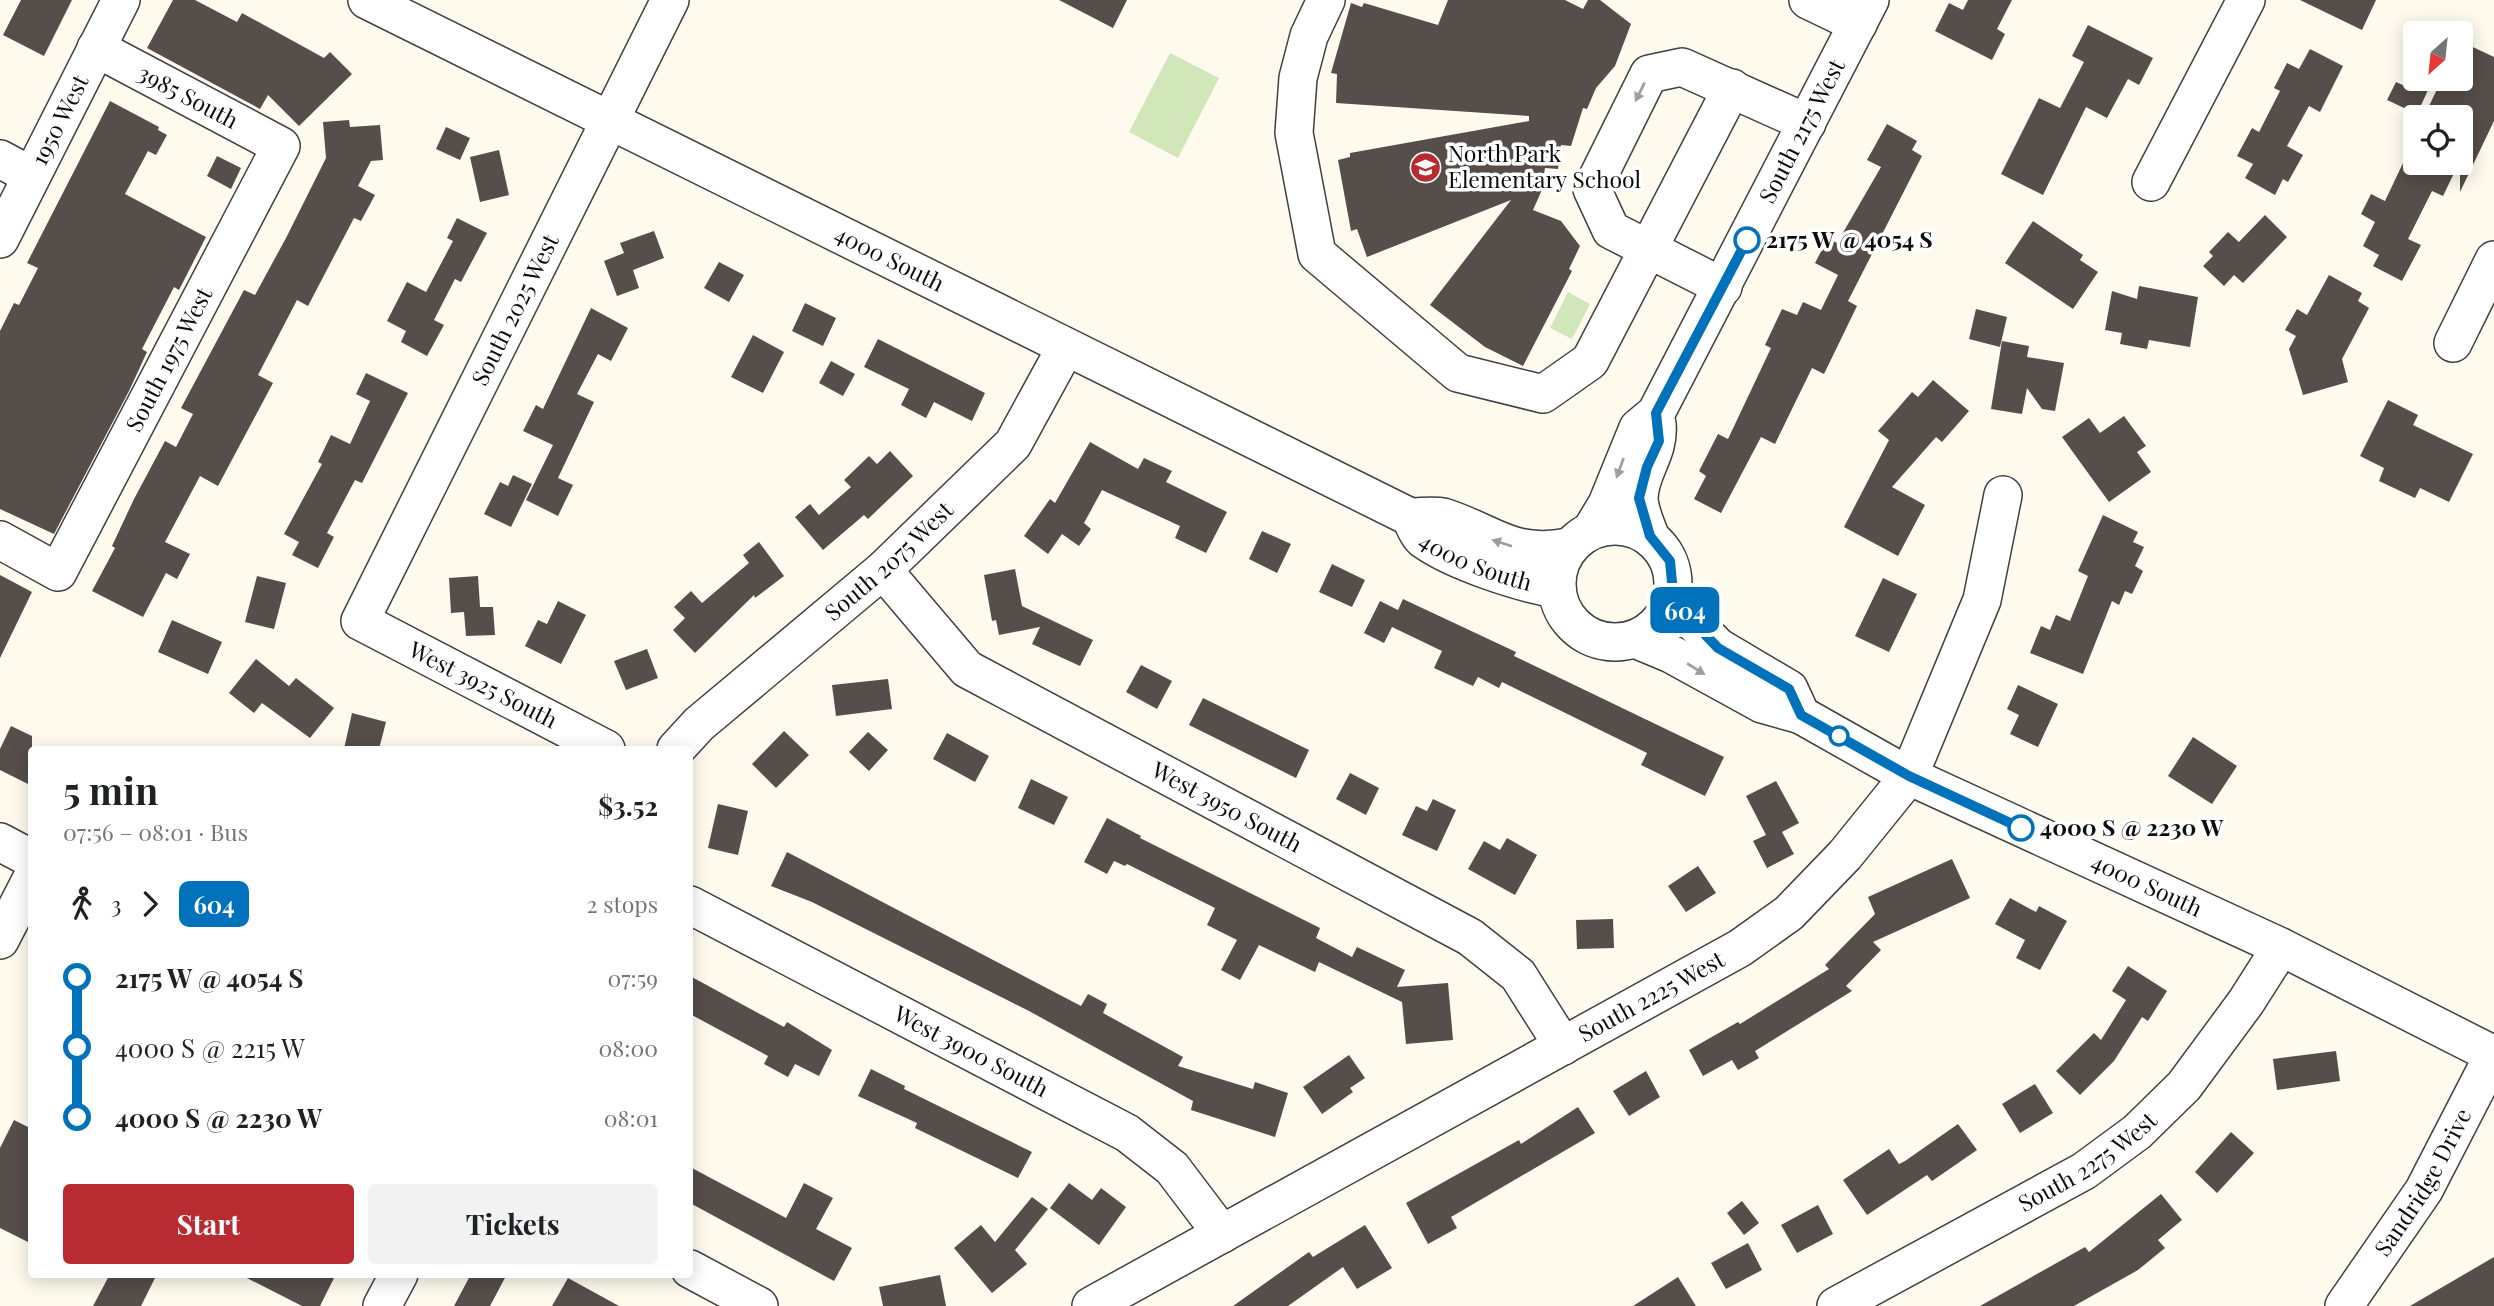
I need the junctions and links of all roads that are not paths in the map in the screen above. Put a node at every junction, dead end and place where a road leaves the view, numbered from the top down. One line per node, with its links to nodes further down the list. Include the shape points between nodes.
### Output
1 (121, 0): 8 (street, 1950 West)
2 (367, 0): 10 (street, 4000 South)
3 (670, 0): 10 (street, South 2025 West)
4 (1326, 0): 16 (street, via 1309,36 1298,78 1294,133 1317,254 1458,373 1543,394 1590,361)
5 (1808, 0): 7 (street)
6 (2246, 0): 14 (street)
7 (1864, 12): 11 (street, South 2175 West)
8 (96, 48): 12 (street, 3985 South); 13 (street, 1950 West)
9 (1732, 88): 11 (street); 16 (street); 16 (street, one-way to 16, via 1682,67 1649,74 1592,189 1611,230)
10 (608, 121): 20 (street, 4000 South); 30 (street, South 2025 West)
11 (1807, 123): 18 (street, South 2175 West)
12 (281, 146): 26 (street, South 1975 West, via 58,572)
13 (15, 167): 15 (street, 1950 West)
14 (2151, 182)
15 (0, 239)
16 (1650, 250): 18 (street)
17 (2494, 260): 19 (street)
18 (1723, 287): 21 (street, South 2175 West)
19 (2453, 343)
20 (1066, 347): 23 (street, 4000 South); 27 (street, South 2075 West, via 1013,444)
21 (1656, 413): 24 (street, South 2175 West, via 1659,441 1639,498); 25 (street, South 2175 West, one-way to 25, via 1638,428 1607,504)
22 (2003, 495): 35 (street, South 2225 West, via 1982,600)
23 (1410, 517): 25 (street, 4000 South, one-way to 23, via 1550,551 1504,545 1441,517); 28 (street, 4000 South, via 1422,539 1492,572)
24 (1650, 536): 25 (street, via 1618,526); 29 (street, via 1670,561)
25 (1581, 538): 28 (street, via 1557,573)
26 (0, 540)
27 (883, 570): 34 (street, South 2075 West); 42 (street, West 3950 South, via 967,669 1470,937 1518,975)
28 (1557, 589): 31 (street, via 1567,617 1590,636 1605,641)
29 (1673, 593): 31 (street, via 1657,627); 32 (street, 4000 South, via 1718,648 1789,689)
30 (360, 621): 33 (street, West 3925 South)
31 (1635, 639): 32 (street, 4000 South, one-way to 32, via 1762,705)
32 (1801, 715): 35 (street, 4000 South)
33 (600, 746)
34 (679, 746)
35 (1909, 776): 41 (street, 4000 South); 42 (street, South 2225 West, via 1845,856 1789,913 1740,948)
36 (0, 842): 37 (street)
37 (28, 857)
38 (28, 886): 40 (street)
39 (693, 907): 44 (street, West 3900 South, via 1127,1133 1172,1168)
40 (0, 940)
41 (2281, 947): 43 (street, 4000 South); 50 (street, South 2275 West, via 2184,1086 2137,1132 2084,1171)
42 (1563, 1046): 44 (street, South 2225 West)
43 (2494, 1055): 51 (street, Sandridge Drive, via 2424,1190)
44 (1222, 1234): 49 (street, South 2225 West)
45 (693, 1271): 48 (street)
46 (397, 1278): 47 (street)
47 (382, 1306)
48 (759, 1306)
49 (1091, 1306)
50 (1836, 1306)
51 (2344, 1306)

